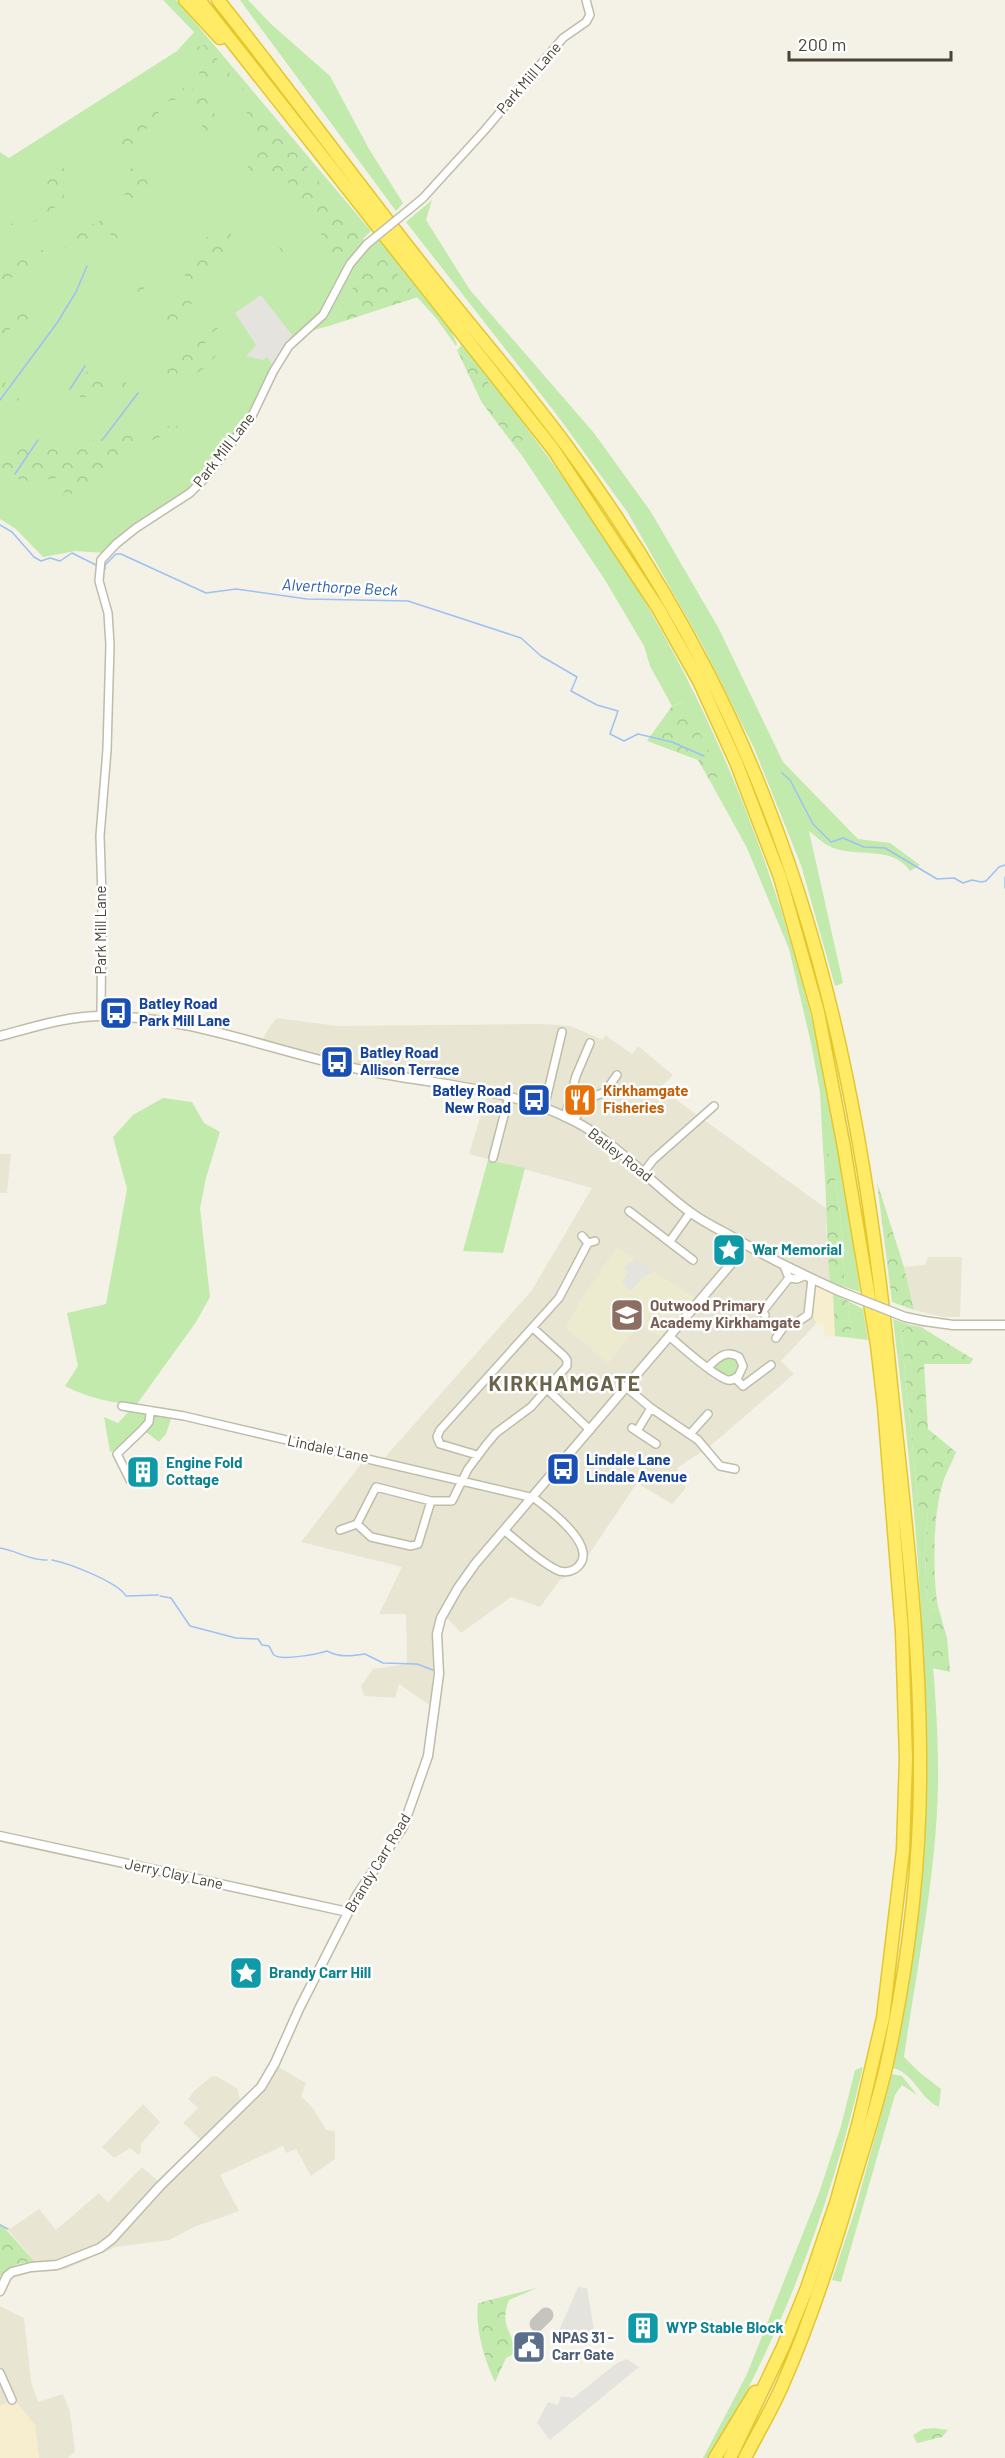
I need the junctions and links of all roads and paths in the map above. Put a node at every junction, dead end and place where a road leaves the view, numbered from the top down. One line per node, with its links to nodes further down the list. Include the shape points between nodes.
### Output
1 (185, 0): 7 (highway)
2 (199, 0): 7 (highway)
3 (218, 0): 6 (highway)
4 (225, 0): 6 (highway)
5 (586, 0): 8 (street, Park Mill Lane, bridge, via 590,15 586,22 563,39 423,198 367,244 350,264 322,315 289,346 252,416 207,477 190,493 136,528 100,560 98,569 110,636 100,836)
6 (256, 47): 59 (highway, via 394,229 563,441 672,605 750,761 793,872 833,1010 860,1144 881,1282 907,1526 921,1762 907,1946 887,2062 828,2269)
7 (280, 103): 57 (highway, via 553,449 658,608 699,681 736,762 780,877 818,1012 877,1345 902,1631 906,1759 903,1850 883,2018 836,2204)
8 (101, 1016): 10 (street, Batley Road, via 66,1019); 13 (street, Batley Road, via 198,1027 320,1061)
9 (562, 1032): 15 (street)
10 (0, 1036)
11 (590, 1043): 16 (street, via 576,1076)
12 (612, 1078): 16 (street, via 605,1092 590,1098)
13 (509, 1096): 15 (street, Batley Road); 17 (street)
14 (714, 1106): 18 (street)
15 (544, 1108): 16 (street, Batley Road)
16 (570, 1119): 18 (street, Batley Road)
17 (493, 1158)
18 (643, 1173): 20 (street, Batley Road)
19 (628, 1211): 22 (street)
20 (690, 1213): 22 (street); 23 (street, Batley Road)
21 (582, 1236): 30 (street, via 591,1242 558,1298)
22 (670, 1241): 24 (street)
23 (742, 1243): 25 (street, Batley Road); 31 (street, Brandy Carr Road, via 730,1265)
24 (693, 1260)
25 (784, 1266): 26 (street, Batley Road); 27 (street)
26 (808, 1277): 27 (street); 29 (street, Batley Road, bridge, via 905,1317 953,1325); 32 (street, via 808,1315 787,1324)
27 (789, 1278): 28 (street, via 762,1312)
28 (765, 1315)
29 (1005, 1325)
30 (533, 1328): 37 (street, via 567,1360 567,1366); 45 (street, via 440,1430 440,1444)
31 (669, 1336): 34 (street); 36 (street, Brandy Carr Road)
32 (776, 1338)
33 (771, 1365): 35 (street, via 743,1386)
34 (708, 1366): 35 (street, via 725,1380); 35 (street, via 724,1354 735,1354 743,1366)
35 (735, 1378)
36 (626, 1387): 39 (street); 42 (street, Brandy Carr Road)
37 (548, 1390): 42 (street); 45 (street)
38 (122, 1406): 40 (street, Lindale Lane)
39 (651, 1408): 43 (street); 44 (street, via 634,1429)
40 (148, 1410): 47 (street, via 149,1422 117,1454); 48 (street, Lindale Lane)
41 (709, 1414): 43 (street)
42 (590, 1430): 49 (street, Brandy Carr Road)
43 (690, 1434): 46 (street, via 720,1466)
44 (656, 1444)
45 (477, 1455): 48 (street)
46 (735, 1469)
47 (130, 1480)
48 (464, 1480): 49 (street, Lindale Lane); 50 (street, via 452,1501)
49 (534, 1497): 53 (street, Brandy Carr Road); 53 (street, via 577,1537 582,1553 576,1568 568,1572 556,1570)
50 (431, 1500): 51 (street, via 376,1487); 51 (street, via 418,1544 371,1538)
51 (357, 1524): 52 (street)
52 (340, 1530)
53 (505, 1531): 55 (street, Brandy Carr Road, via 467,1575 441,1618 439,1674 428,1756 403,1827)
54 (0, 1836): 55 (street, Jerry Clay Lane)
55 (348, 1912): 56 (street, Brandy Carr Road, via 261,2087 112,2239 76,2259 12,2272)
56 (0, 2291)
57 (783, 2347): 61 (highway); 62 (highway)
58 (0, 2373): 60 (street)
59 (779, 2391): 63 (highway); 64 (highway)
60 (12, 2400)
61 (715, 2458)
62 (730, 2458)
63 (745, 2458)
64 (753, 2458)

